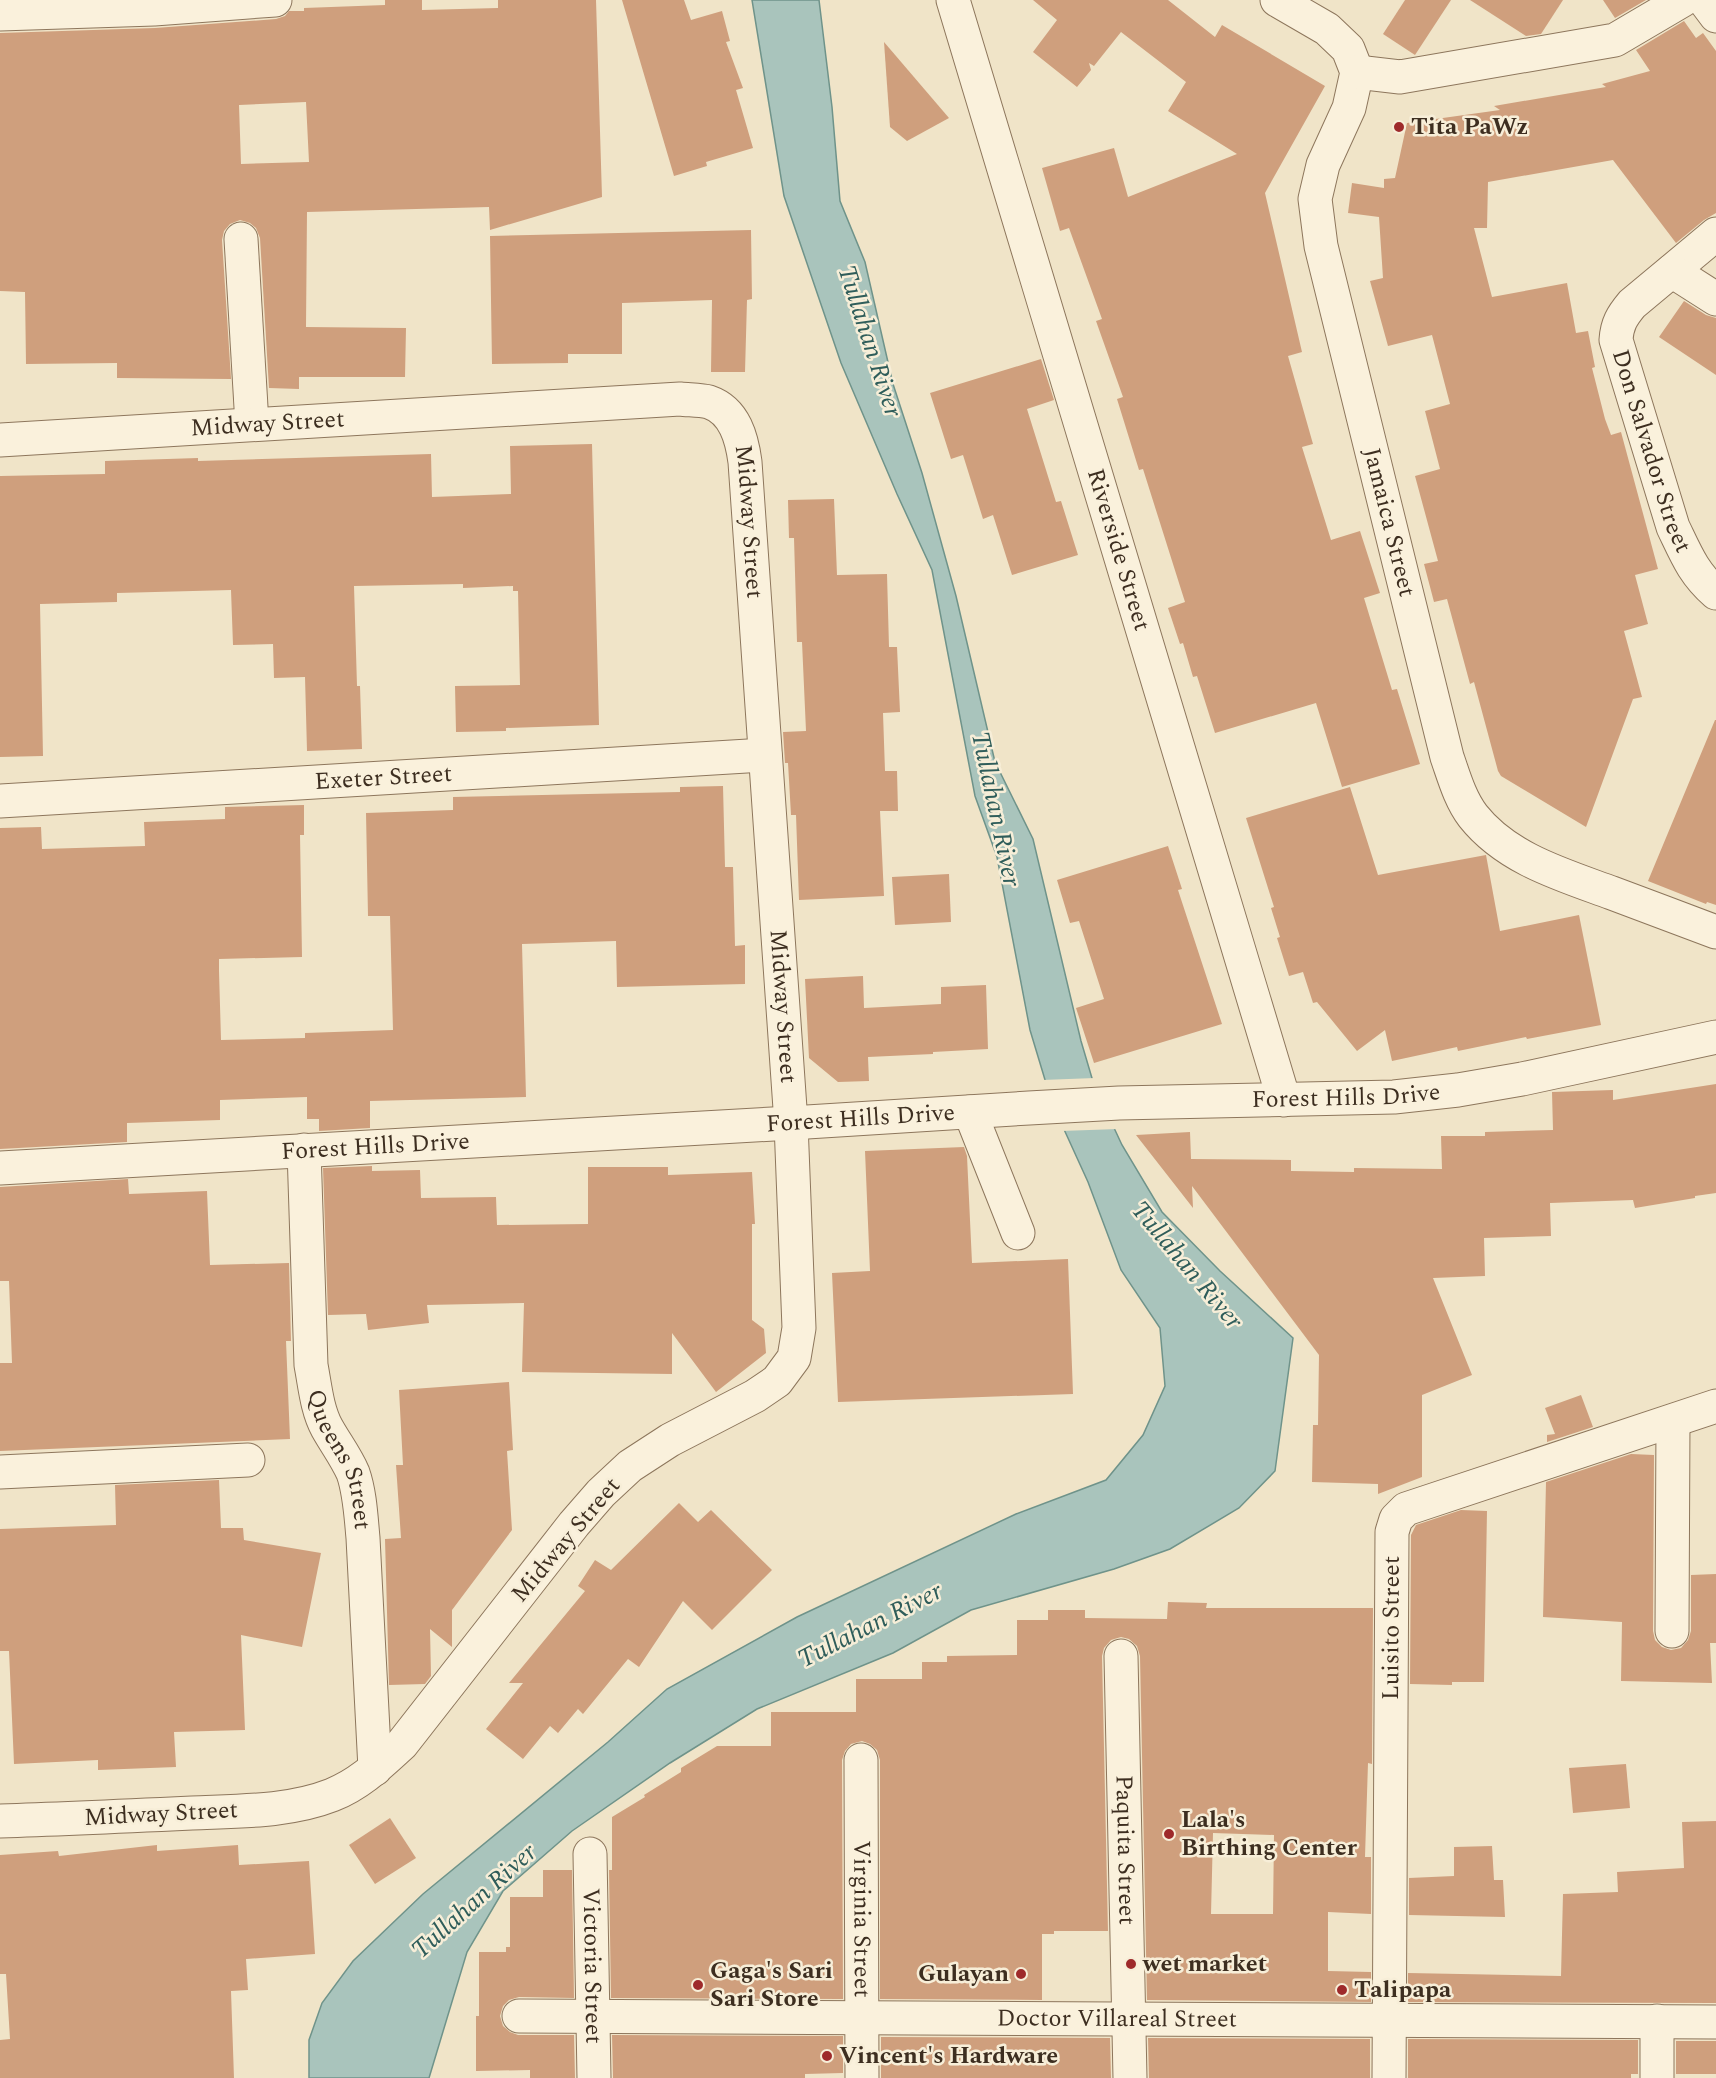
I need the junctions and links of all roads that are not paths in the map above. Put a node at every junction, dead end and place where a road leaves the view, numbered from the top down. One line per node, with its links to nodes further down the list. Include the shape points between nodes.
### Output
1 (275, 0): 6 (street)
2 (953, 0): 20 (street, Riverside Street)
3 (1277, 0): 8 (street, via 1327,29 1348,49)
4 (1683, 0): 8 (street, via 1615,40 1401,77)
5 (1704, 0): 7 (street)
6 (0, 14)
7 (1716, 16)
8 (1357, 72): 18 (street, Jamaica Street, via 1349,108 1323,165 1315,199 1321,246 1447,757 1458,788 1471,814 1491,836 1517,854 1552,871)
9 (1716, 234): 11 (street, Don Salvador Street)
10 (241, 239): 13 (street)
11 (1672, 271): 12 (street); 15 (street, Don Salvador Street, via 1621,316 1616,340 1673,527 1700,579)
12 (1716, 299)
13 (252, 424): 14 (street, Midway Street); 16 (street, Midway Street, via 680,399 710,402 730,417 744,450)
14 (0, 440)
15 (1716, 592)
16 (765, 754): 17 (street, Exeter Street); 22 (street, Midway Street)
17 (0, 801)
18 (1716, 932)
19 (1716, 1038): 20 (street, Forest Hills Drive, via 1458,1090 1394,1097)
20 (1284, 1100): 21 (street, Forest Hills Drive, via 1119,1103)
21 (970, 1112): 22 (street, Forest Hills Drive); 25 (street)
22 (790, 1123): 23 (street, Forest Hills Drive); 33 (street, Midway Street, via 799,1295 794,1358 777,1381 670,1440 630,1466 601,1493 402,1744)
23 (304, 1150): 24 (street, Forest Hills Drive); 33 (street, Queens Street, via 311,1365 326,1427 353,1475 359,1504)
24 (0, 1168)
25 (1018, 1233)
26 (1716, 1406): 27 (street, Luisito Street)
27 (1673, 1420): 30 (street); 40 (street, Luisito Street, via 1406,1509 1396,1519 1392,1532)
28 (248, 1460): 29 (street)
29 (0, 1472)
30 (1672, 1631)
31 (1121, 1656): 39 (street, Paquita Street)
32 (861, 1760): 38 (street, Virginia Street)
33 (375, 1769): 34 (street, Midway Street, via 331,1796 293,1805)
34 (0, 1821)
35 (590, 1854): 37 (street, Victoria Street)
36 (519, 2016): 37 (street, Doctor Villareal Street)
37 (594, 2016): 38 (street, Doctor Villareal Street); 43 (street, Victoria Street)
38 (862, 2018): 39 (street, Doctor Villareal Street); 44 (street, Virginia Street)
39 (1130, 2019): 40 (street, Doctor Villareal Street); 45 (street, Paquita Street)
40 (1388, 2020): 41 (street, Doctor Villareal Street); 46 (street, Luisito Street)
41 (1656, 2021): 42 (street, Doctor Villareal Street); 47 (street)
42 (1716, 2022)
43 (594, 2078)
44 (862, 2078)
45 (1130, 2078)
46 (1389, 2078)
47 (1656, 2078)

